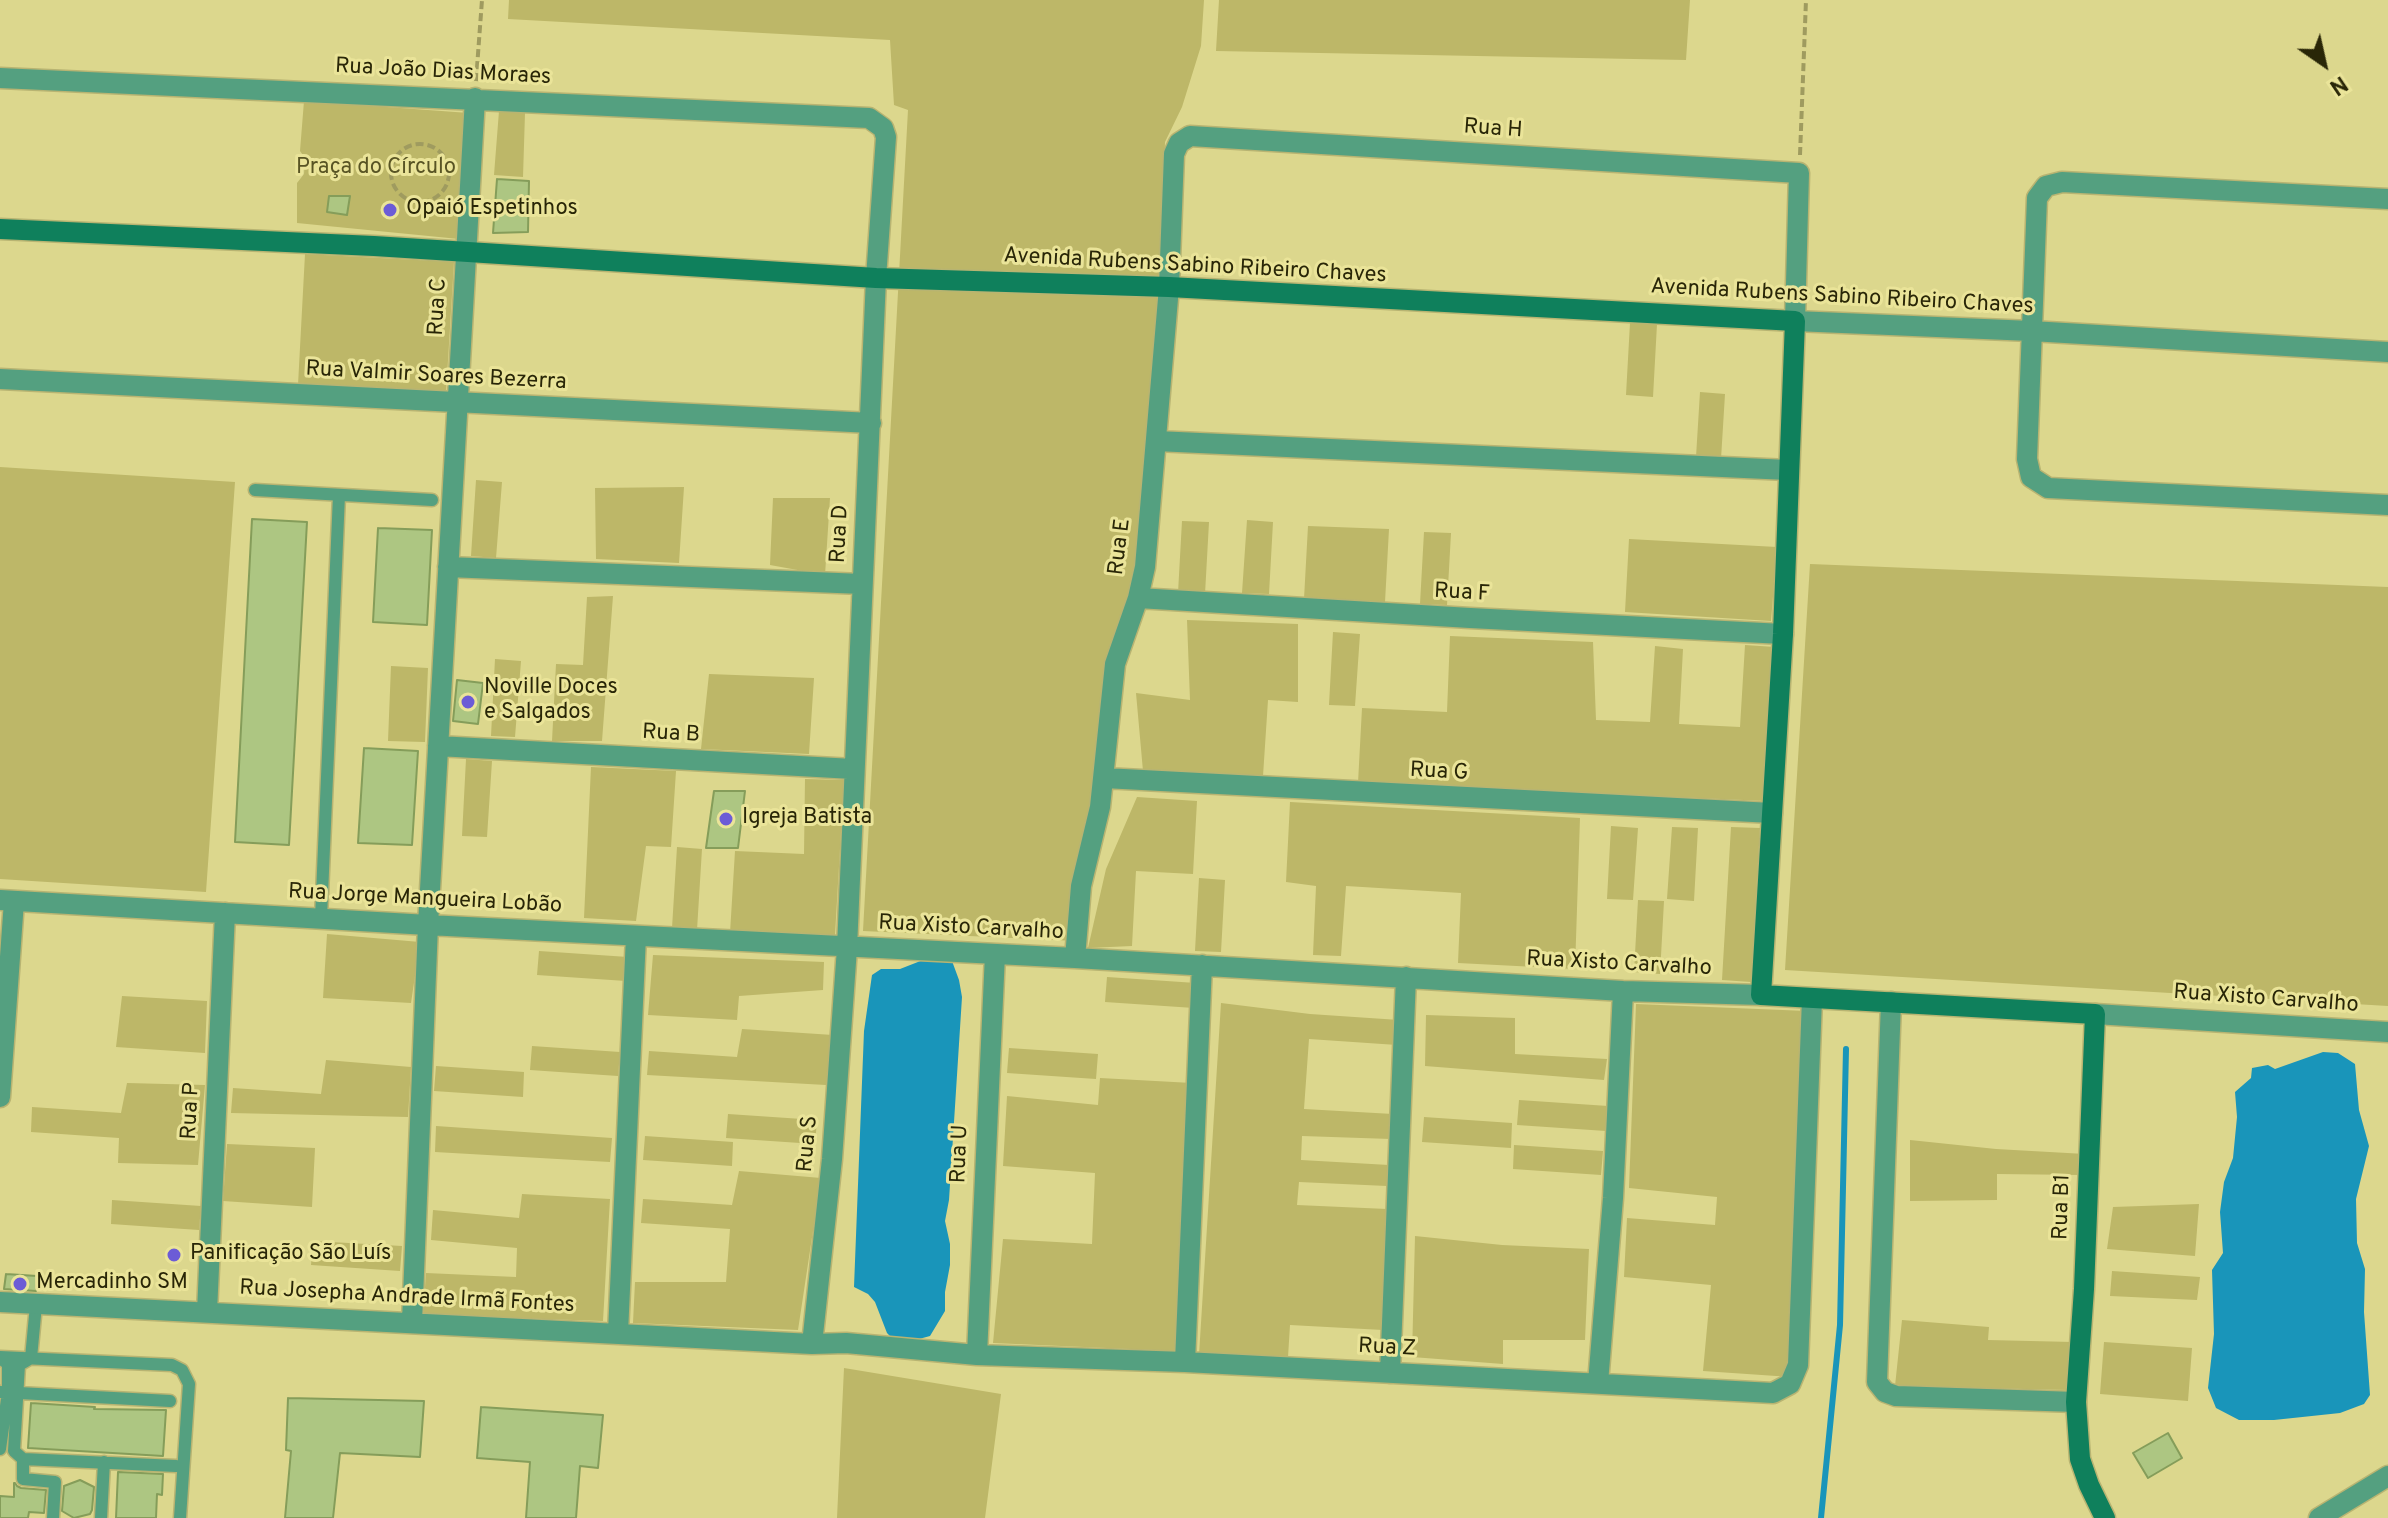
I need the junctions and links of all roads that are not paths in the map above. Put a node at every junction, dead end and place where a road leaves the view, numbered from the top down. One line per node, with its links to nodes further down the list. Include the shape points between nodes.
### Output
1 (0, 78): 2 (street, Rua João Dias Moraes)
2 (475, 98): 3 (street, Rua João Dias Moraes, via 869,118); 7 (street, Rua C)
3 (881, 124): 8 (street, Rua D, via 886,137)
4 (1184, 139): 9 (street, Rua E, via 1174,154); 10 (street, Rua H, via 1202,135 1799,173)
5 (2388, 199): 11 (street, via 2062,182 2046,186 2037,198)
6 (0, 229): 7 (street, Avenida Rubens Sabino Ribeiro Chaves)
7 (466, 252): 8 (street, Avenida Rubens Sabino Ribeiro Chaves); 14 (street, Rua C)
8 (876, 278): 9 (street, Avenida Rubens Sabino Ribeiro Chaves); 15 (street, Rua D)
9 (1169, 287): 10 (street, Avenida Rubens Sabino Ribeiro Chaves); 16 (street, Rua E)
10 (1795, 321): 11 (street, Avenida Rubens Sabino Ribeiro Chaves); 17 (street)
11 (2031, 331): 12 (street, Avenida Rubens Sabino Ribeiro Chaves); 21 (street, via 2027,466 2036,482 2048,488)
12 (2388, 352)
13 (0, 379): 14 (street, Rua Valmir Soares Bezerra)
14 (458, 402): 15 (street, Rua Valmir Soares Bezerra); 22 (street, Rua C)
15 (871, 423): 23 (street, Rua D)
16 (1156, 441): 17 (street); 24 (street, Rua E)
17 (1788, 470): 25 (street)
18 (255, 490): 19 (lane)
19 (339, 495): 20 (lane); 32 (lane)
20 (432, 500)
21 (2388, 505)
22 (448, 567): 23 (street); 26 (street, Rua C)
23 (862, 584): 27 (street, Rua D)
24 (1138, 598): 25 (street, Rua F); 28 (street, Rua E, via 1115,664)
25 (1783, 634): 29 (street)
26 (438, 746): 27 (street, Rua B); 33 (street, Rua C)
27 (853, 769): 35 (street, Rua D)
28 (1104, 778): 29 (street, Rua G); 37 (street, Rua E, via 1081,886)
29 (1772, 813): 41 (street)
30 (7, 901): 31 (street, Rua Jorge Mangueira Lobão); 46 (street)
31 (225, 913): 32 (street, Rua Jorge Mangueira Lobão); 49 (street, Rua P)
32 (321, 918): 33 (street, Rua Jorge Mangueira Lobão)
33 (428, 925): 34 (street, Rua Jorge Mangueira Lobão); 51 (street, Rua C)
34 (636, 936): 35 (street, Rua Jorge Mangueira Lobão); 52 (street)
35 (847, 948): 36 (street, Rua Xisto Carvalho); 54 (street, Rua S)
36 (995, 954): 37 (street, Rua Xisto Carvalho); 55 (street, Rua U)
37 (1075, 958): 38 (street, Rua Xisto Carvalho)
38 (1202, 965): 39 (street, Rua Xisto Carvalho); 58 (street)
39 (1406, 977): 40 (street, Rua Xisto Carvalho); 59 (street)
40 (1623, 991): 41 (street, Rua Xisto Carvalho); 60 (street)
41 (1761, 995): 42 (street, Rua Xisto Carvalho)
42 (1812, 999): 43 (street, Rua Xisto Carvalho); 60 (street, Rua Z, via 1798,1365 1790,1384 1773,1393)
43 (1891, 1002): 44 (street, Rua Xisto Carvalho); 63 (street, via 1876,1370 1881,1388 1896,1396)
44 (2095, 1014): 45 (street, Rua Xisto Carvalho); 63 (street, Rua B1)
45 (2388, 1032)
46 (0, 1097)
47 (0, 1302): 48 (street, Rua Josepha Andrade Irmã Fontes); 50 (lane)
48 (36, 1305): 49 (street, Rua Josepha Andrade Irmã Fontes); 57 (lane)
49 (207, 1312): 51 (street, Rua Josepha Andrade Irmã Fontes)
50 (0, 1318)
51 (412, 1322): 52 (street, Rua Josepha Andrade Irmã Fontes)
52 (618, 1333): 54 (street, Rua Josepha Andrade Irmã Fontes)
53 (846, 1343): 54 (street, Rua Josepha Andrade Irmã Fontes); 55 (street, Rua Z)
54 (812, 1344)
55 (969, 1354): 58 (street, Rua Z)
56 (0, 1357): 57 (lane); 61 (lane, via 8,1364)
57 (31, 1358): 61 (lane, via 19,1365); 71 (lane, via 172,1365 182,1370 189,1384)
58 (1185, 1362): 59 (street, Rua Z)
59 (1390, 1373): 60 (street, Rua Z)
60 (1598, 1383)
61 (8, 1392): 62 (lane); 64 (lane); 65 (lane, via 14,1451)
62 (170, 1401)
63 (2076, 1402): 72 (street, Rua B1, via 2080,1459)
64 (0, 1449)
65 (23, 1459): 66 (lane); 69 (lane, via 23,1479 55,1482)
66 (104, 1462): 67 (lane); 70 (lane)
67 (176, 1466)
68 (2388, 1476): 73 (street)
69 (53, 1518)
70 (101, 1518)
71 (180, 1518)
72 (2105, 1518)
73 (2319, 1518)

